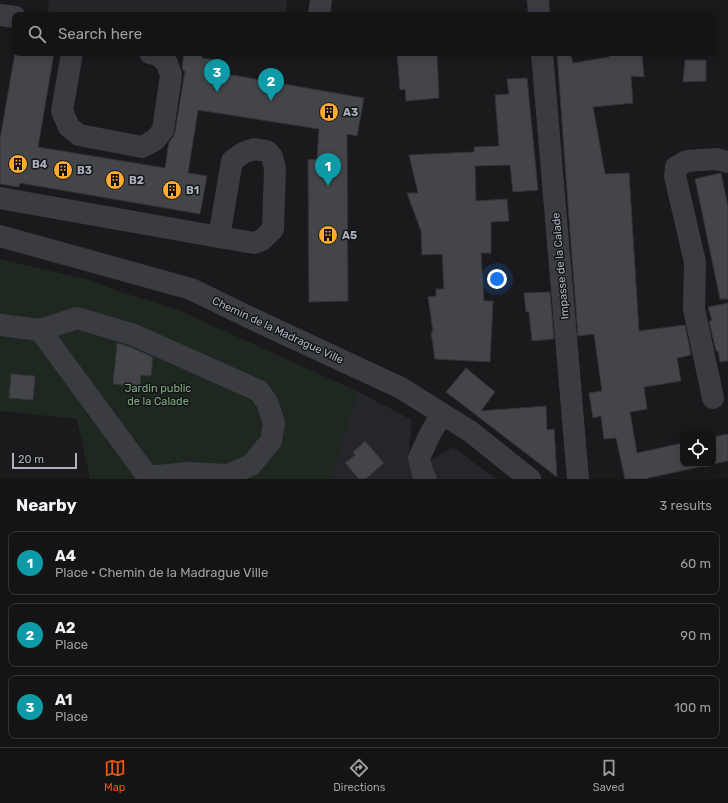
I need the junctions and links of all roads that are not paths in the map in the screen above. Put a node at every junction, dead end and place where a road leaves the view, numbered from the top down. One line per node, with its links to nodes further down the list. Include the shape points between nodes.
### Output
1 (321, 0): 3 (street)
2 (538, 0): 4 (street)
3 (319, 12)
4 (539, 12)
5 (0, 15): 6 (street)
6 (12, 17)
7 (71, 56): 8 (street, via 62,111 69,127 79,135 142,147 155,140 163,130 171,75 167,62)
8 (159, 56)
9 (542, 56): 22 (street, Impasse de la Calade)
10 (728, 162): 16 (street, via 716,158 687,161 676,167 675,176 695,262 694,309)
11 (0, 198): 13 (street)
12 (0, 236): 17 (street, Chemin de la Madrague Ville, via 191,289 401,388)
13 (220, 237)
14 (0, 325): 15 (street)
15 (40, 330): 18 (street, via 77,318 134,335 259,391 267,402 274,423 271,441 251,465); 19 (street)
16 (713, 398)
17 (442, 414): 20 (street, via 419,458); 21 (street, Chemin de la Madrague Ville, via 471,432)
18 (232, 477): 19 (street, via 187,472)
19 (147, 478)
20 (426, 479)
21 (530, 479)
22 (578, 479)

